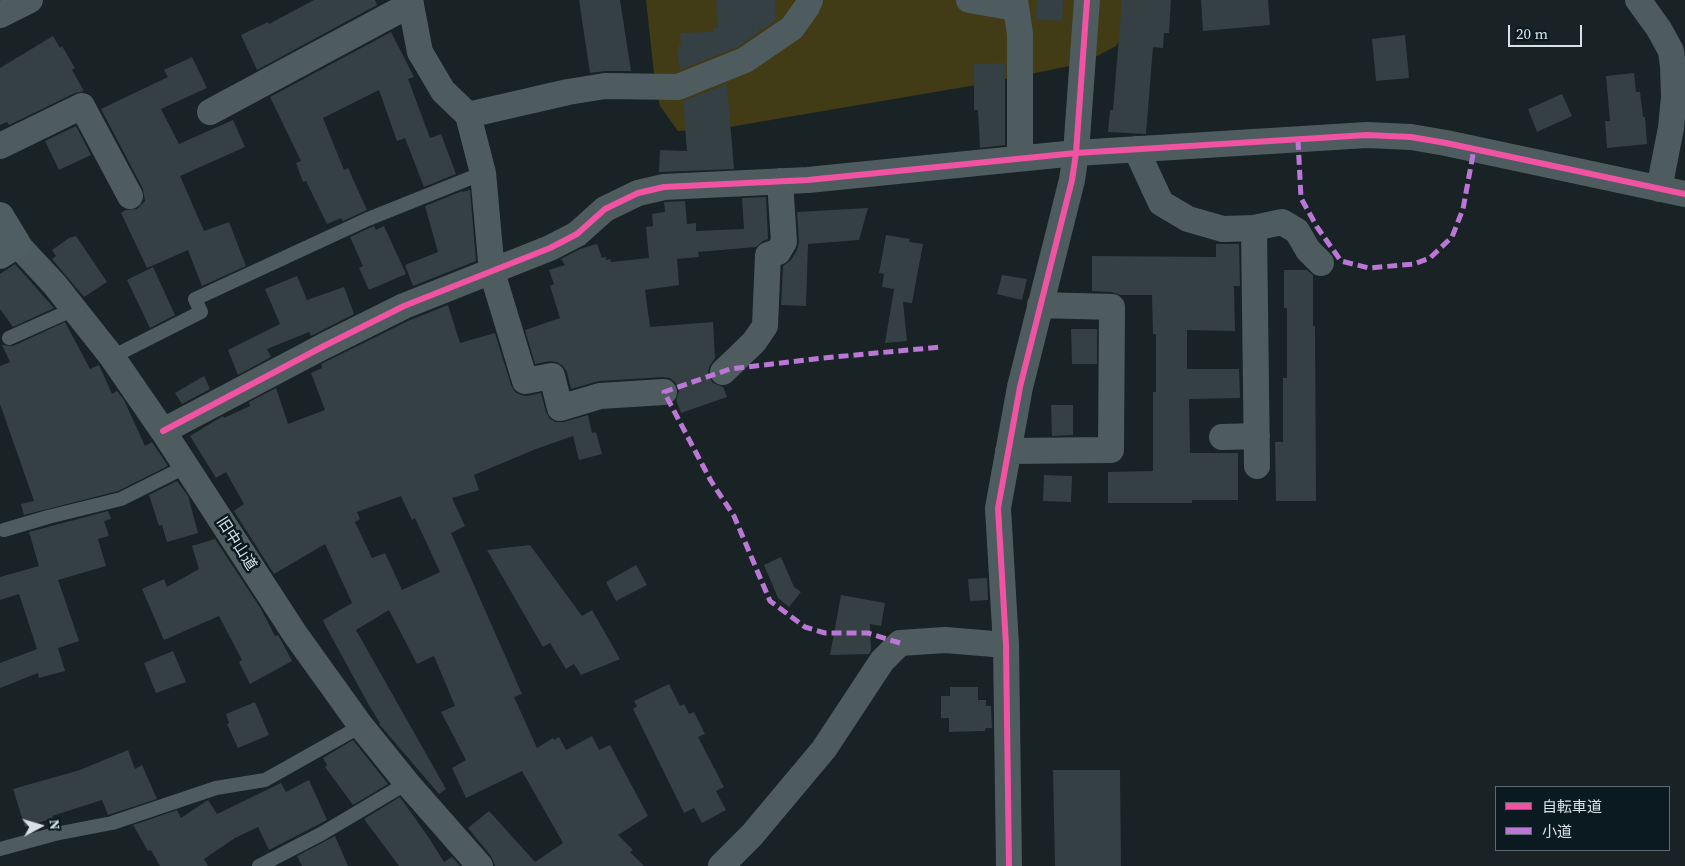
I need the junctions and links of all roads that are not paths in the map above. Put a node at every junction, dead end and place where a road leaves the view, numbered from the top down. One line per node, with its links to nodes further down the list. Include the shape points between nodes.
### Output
1 (30, 0): 8 (street)
2 (810, 0): 10 (street, via 792,28 745,60 678,86 605,86)
3 (969, 0): 7 (street)
4 (1087, 0): 13 (street)
5 (1638, 0): 17 (street, via 1671,50 1673,66 1671,128)
6 (410, 2): 9 (street); 10 (street, via 420,52 443,91)
7 (1016, 4): 14 (street, via 1020,34)
8 (0, 15)
9 (210, 112)
10 (468, 115): 15 (street)
11 (0, 146): 19 (street, via 82,106)
12 (1136, 149): 13 (street); 17 (street, via 1367,135 1411,137); 21 (street, via 1161,203 1188,219 1223,228)
13 (1076, 153): 14 (street); 25 (street)
14 (1020, 158): 16 (street)
15 (482, 173): 24 (street); 28 (lane, via 368,219 195,299 201,312)
16 (780, 181): 24 (street, via 674,186 638,193 605,209 576,234); 29 (street, via 784,242 778,252 768,255 765,326 754,342)
17 (1659, 189): 18 (street)
18 (1685, 194)
19 (130, 196)
20 (0, 216): 22 (main road, 旧中山道)
21 (1254, 228): 23 (street, via 1282,222 1297,231 1308,250); 32 (street)
22 (9, 250): 26 (street, 旧中山道, via 55,285)
23 (1321, 263)
24 (492, 272): 30 (street, via 525,381 552,376 560,408 600,396); 31 (street, via 404,306)
25 (1040, 305): 34 (street); 34 (street, via 1112,307 1110,450)
26 (74, 309): 27 (lane); 28 (street, 旧中山道)
27 (9, 338)
28 (112, 357): 31 (street, 旧中山道)
29 (723, 372)
30 (664, 392)
31 (163, 431): 36 (street, 旧中山道)
32 (1257, 436): 33 (street); 35 (street)
33 (1222, 437)
34 (1008, 451): 38 (street, via 998,508)
35 (1258, 466)
36 (185, 467): 37 (lane, via 121,499); 39 (street, 旧中山道, via 295,634)
37 (4, 530)
38 (1006, 645): 44 (street, via 945,640 900,643 882,661 824,750 752,835); 45 (street)
39 (361, 726): 40 (street, 旧中山道); 41 (lane, via 264,780 216,788 112,823)
40 (407, 783): 42 (lane); 43 (street, 旧中山道)
41 (0, 849)
42 (259, 866)
43 (480, 866)
44 (721, 866)
45 (1009, 866)

